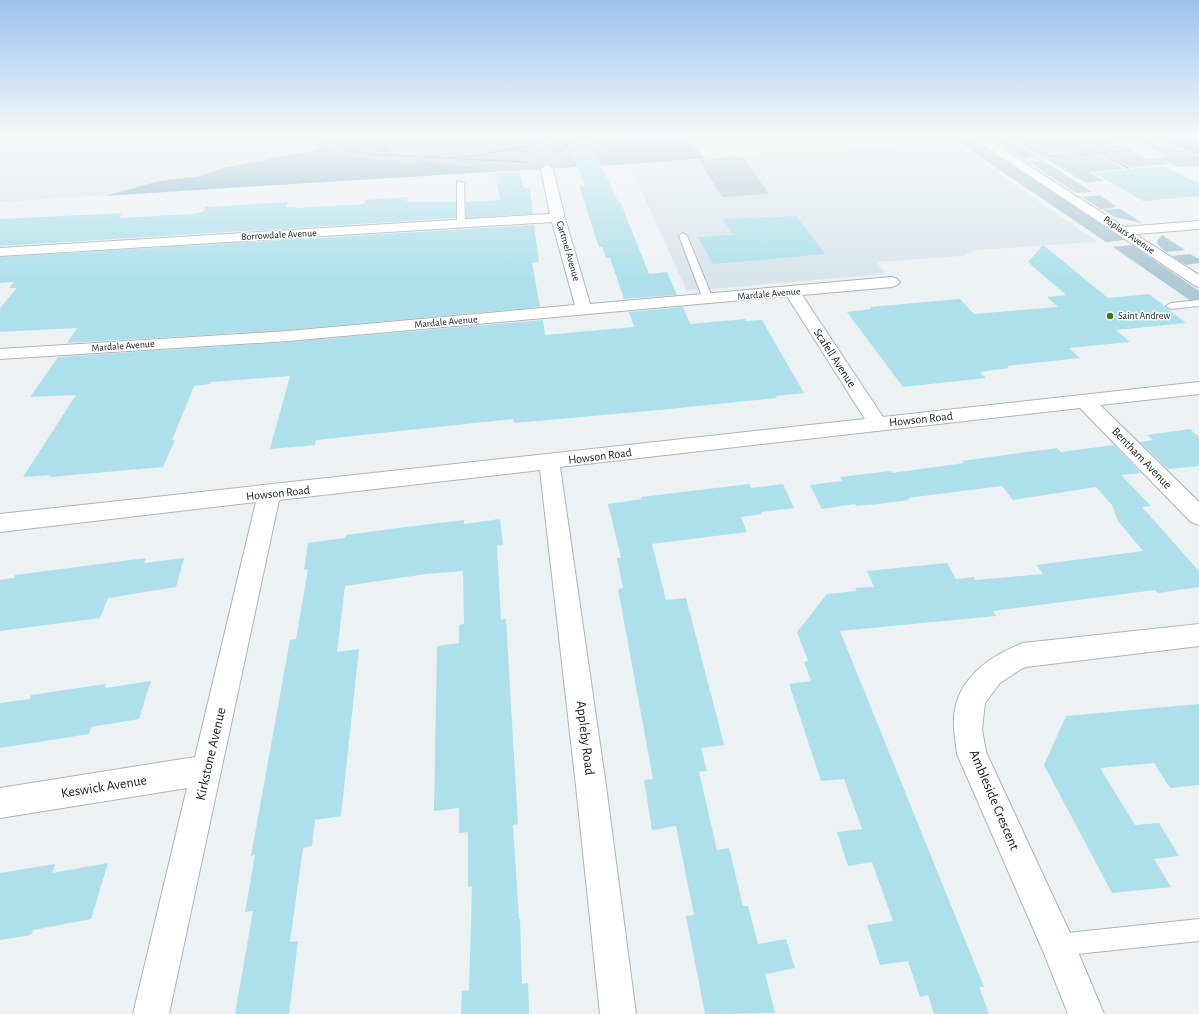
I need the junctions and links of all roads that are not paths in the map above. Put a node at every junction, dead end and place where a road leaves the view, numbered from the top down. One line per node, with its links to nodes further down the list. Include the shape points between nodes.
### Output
1 (460, 184): 5 (lane)
2 (550, 184): 4 (street, Cartmel Avenue)
3 (1052, 184): 7 (street, Poplars Avenue)
4 (558, 218): 5 (street, Borrowdale Avenue); 16 (street, Cartmel Avenue)
5 (461, 224): 9 (street, Borrowdale Avenue)
6 (1199, 225): 7 (street)
7 (1124, 231): 11 (street, Poplars Avenue)
8 (683, 236): 13 (lane)
9 (0, 252)
10 (892, 282): 12 (street, Mardale Avenue)
11 (1199, 282)
12 (792, 292): 13 (street, Mardale Avenue); 20 (street, Scafell Avenue)
13 (708, 299): 16 (street, Mardale Avenue)
14 (1199, 303): 15 (lane)
15 (1171, 306)
16 (584, 310): 17 (street, Mardale Avenue, via 288,336)
17 (0, 354)
18 (1199, 388): 19 (street, Howson Road)
19 (1084, 400): 20 (street, Howson Road); 23 (street, Bentham Avenue)
20 (878, 424): 21 (street, Howson Road)
21 (549, 462): 22 (street, Howson Road); 31 (street, Appleby Road)
22 (269, 494): 24 (street, Howson Road); 26 (street, Kirkstone Avenue)
23 (1199, 516)
24 (0, 523)
25 (1199, 635): 29 (street, Ambleside Crescent, via 1023,655 1004,663 989,674 970,706 968,729 972,754)
26 (207, 770): 27 (street, Keswick Avenue); 30 (street, Kirkstone Avenue)
27 (0, 803)
28 (1199, 930): 29 (lane)
29 (1058, 944): 32 (street, Ambleside Crescent)
30 (151, 1014)
31 (618, 1014)
32 (1086, 1014)

